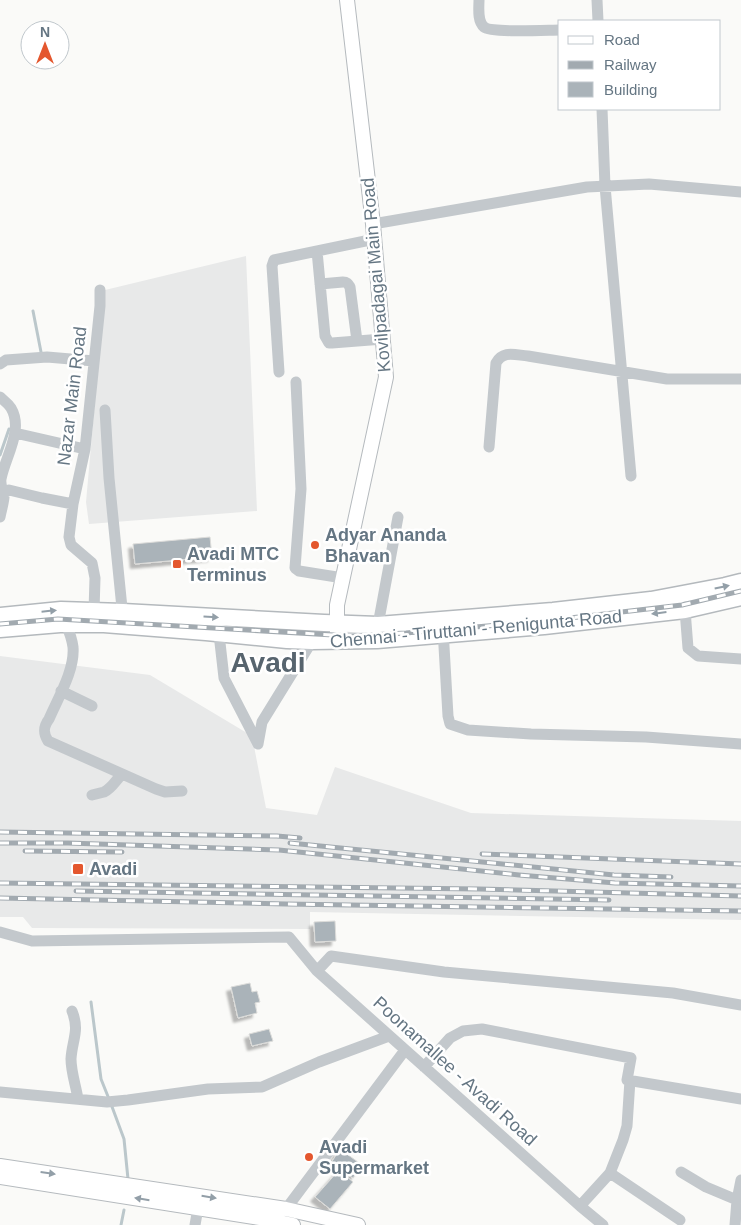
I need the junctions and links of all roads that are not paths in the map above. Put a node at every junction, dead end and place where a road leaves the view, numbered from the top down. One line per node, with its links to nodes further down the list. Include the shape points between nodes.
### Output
1 (347, 0): 9 (main road, Kovilpadagai Main Road)
2 (479, 0): 5 (street, via 480,20 488,29)
3 (597, 0): 4 (street)
4 (598, 20)
5 (558, 30)
6 (602, 110): 7 (street)
7 (605, 186): 8 (street, via 649,184); 9 (street); 18 (street)
8 (741, 192)
9 (373, 224): 10 (main road, Kovilpadagai Main Road)
10 (375, 239): 11 (street); 14 (main road, Kovilpadagai Main Road)
11 (317, 251): 12 (street); 19 (street, via 277,259 272,263)
12 (320, 284): 15 (street, via 346,282 350,287); 15 (street, via 328,343)
13 (100, 290): 16 (street, Nazar Main Road)
14 (383, 339): 15 (street); 33 (main road, Kovilpadagai Main Road, via 386,377)
15 (357, 342)
16 (94, 361): 17 (street, via 47,357 6,360); 26 (street, Nazar Main Road)
17 (0, 364)
18 (622, 371): 20 (street, via 667,378); 25 (street, via 528,356 506,354 499,357); 28 (street)
19 (279, 372)
20 (741, 378)
21 (296, 382): 33 (street, via 301,489 294,568)
22 (0, 397): 24 (street, via 12,410)
23 (105, 410): 39 (street)
24 (15, 433): 26 (street); 27 (street)
25 (489, 447)
26 (85, 449): 30 (street, Nazar Main Road)
27 (4, 453): 29 (street, via 0,481)
28 (631, 476)
29 (4, 494): 30 (street); 31 (street)
30 (73, 504): 37 (street, Nazar Main Road, via 68,537 71,545 92,563)
31 (0, 517)
32 (398, 517): 44 (street)
33 (343, 578): 40 (main road, Kovilpadagai Main Road)
34 (741, 582): 42 (highway, Chennai - Tiruttani - Renigunta Road, one-way to 34, via 650,600)
35 (741, 597): 36 (highway, Chennai - Tiruttani - Renigunta Road)
36 (685, 610): 42 (highway, Chennai - Tiruttani - Renigunta Road, one-way to 42, via 544,626); 48 (street, via 688,648 698,656)
37 (94, 611): 38 (highway, Chennai - Tiruttani - Renigunta Road, one-way to 37, via 61,610); 39 (highway, Chennai - Tiruttani - Renigunta Road)
38 (0, 616)
39 (123, 619): 40 (highway, Chennai - Tiruttani - Renigunta Road, one-way to 40); 41 (highway, Chennai - Tiruttani - Renigunta Road); 45 (highway, Chennai - Tiruttani - Renigunta Road)
40 (336, 623): 44 (highway, Chennai - Tiruttani - Renigunta Road); 47 (main road, Kovilpadagai Main Road)
41 (66, 624): 43 (highway, Chennai - Tiruttani - Renigunta Road); 49 (street, via 73,649)
42 (443, 627): 44 (highway, Chennai - Tiruttani - Renigunta Road); 51 (street, via 448,716 450,724 457,727 531,734)
43 (0, 629)
44 (378, 633): 47 (highway, Chennai - Tiruttani - Renigunta Road)
45 (219, 634): 46 (highway, Chennai - Tiruttani - Renigunta Road); 46 (street, via 224,678 258,744 262,722)
46 (312, 641): 47 (highway, Chennai - Tiruttani - Renigunta Road)
47 (337, 641)
48 (741, 659)
49 (61, 691): 50 (street); 52 (street, via 44,728 48,741)
50 (92, 706)
51 (741, 744)
52 (122, 774): 53 (street, via 156,790); 54 (street, via 104,792)
53 (182, 791)
54 (92, 795)
55 (0, 932): 56 (street, Poonamallee - Avadi Road, via 32,941 289,937)
56 (317, 972): 57 (street, via 331,956 444,972 673,993); 59 (street, Poonamallee - Avadi Road)
57 (741, 1005)
58 (72, 1011): 64 (street, via 76,1021 71,1058)
59 (389, 1036): 60 (street, Poonamallee - Avadi Road); 64 (street, via 262,1087 208,1089 107,1102)
60 (405, 1050): 61 (street, Poonamallee - Avadi Road); 74 (street)
61 (424, 1067): 62 (street, via 450,1038 463,1031 482,1029 631,1058 627,1080); 72 (street, Poonamallee - Avadi Road)
62 (630, 1080): 65 (street); 68 (street, via 627,1126)
63 (0, 1092): 64 (street)
64 (78, 1099)
65 (741, 1099)
66 (0, 1166): 74 (main road, one-way to 74)
67 (682, 1172): 71 (street)
68 (610, 1173): 72 (street); 75 (street)
69 (0, 1177): 73 (main road, one-way to 69)
70 (741, 1180): 71 (street)
71 (737, 1200): 80 (street)
72 (580, 1206): 79 (street, Poonamallee - Avadi Road)
73 (198, 1208): 77 (street); 78 (main road)
74 (286, 1209): 76 (main road)
75 (680, 1220)
76 (349, 1224)
77 (195, 1225)
78 (293, 1225)
79 (604, 1225)
80 (735, 1225)

